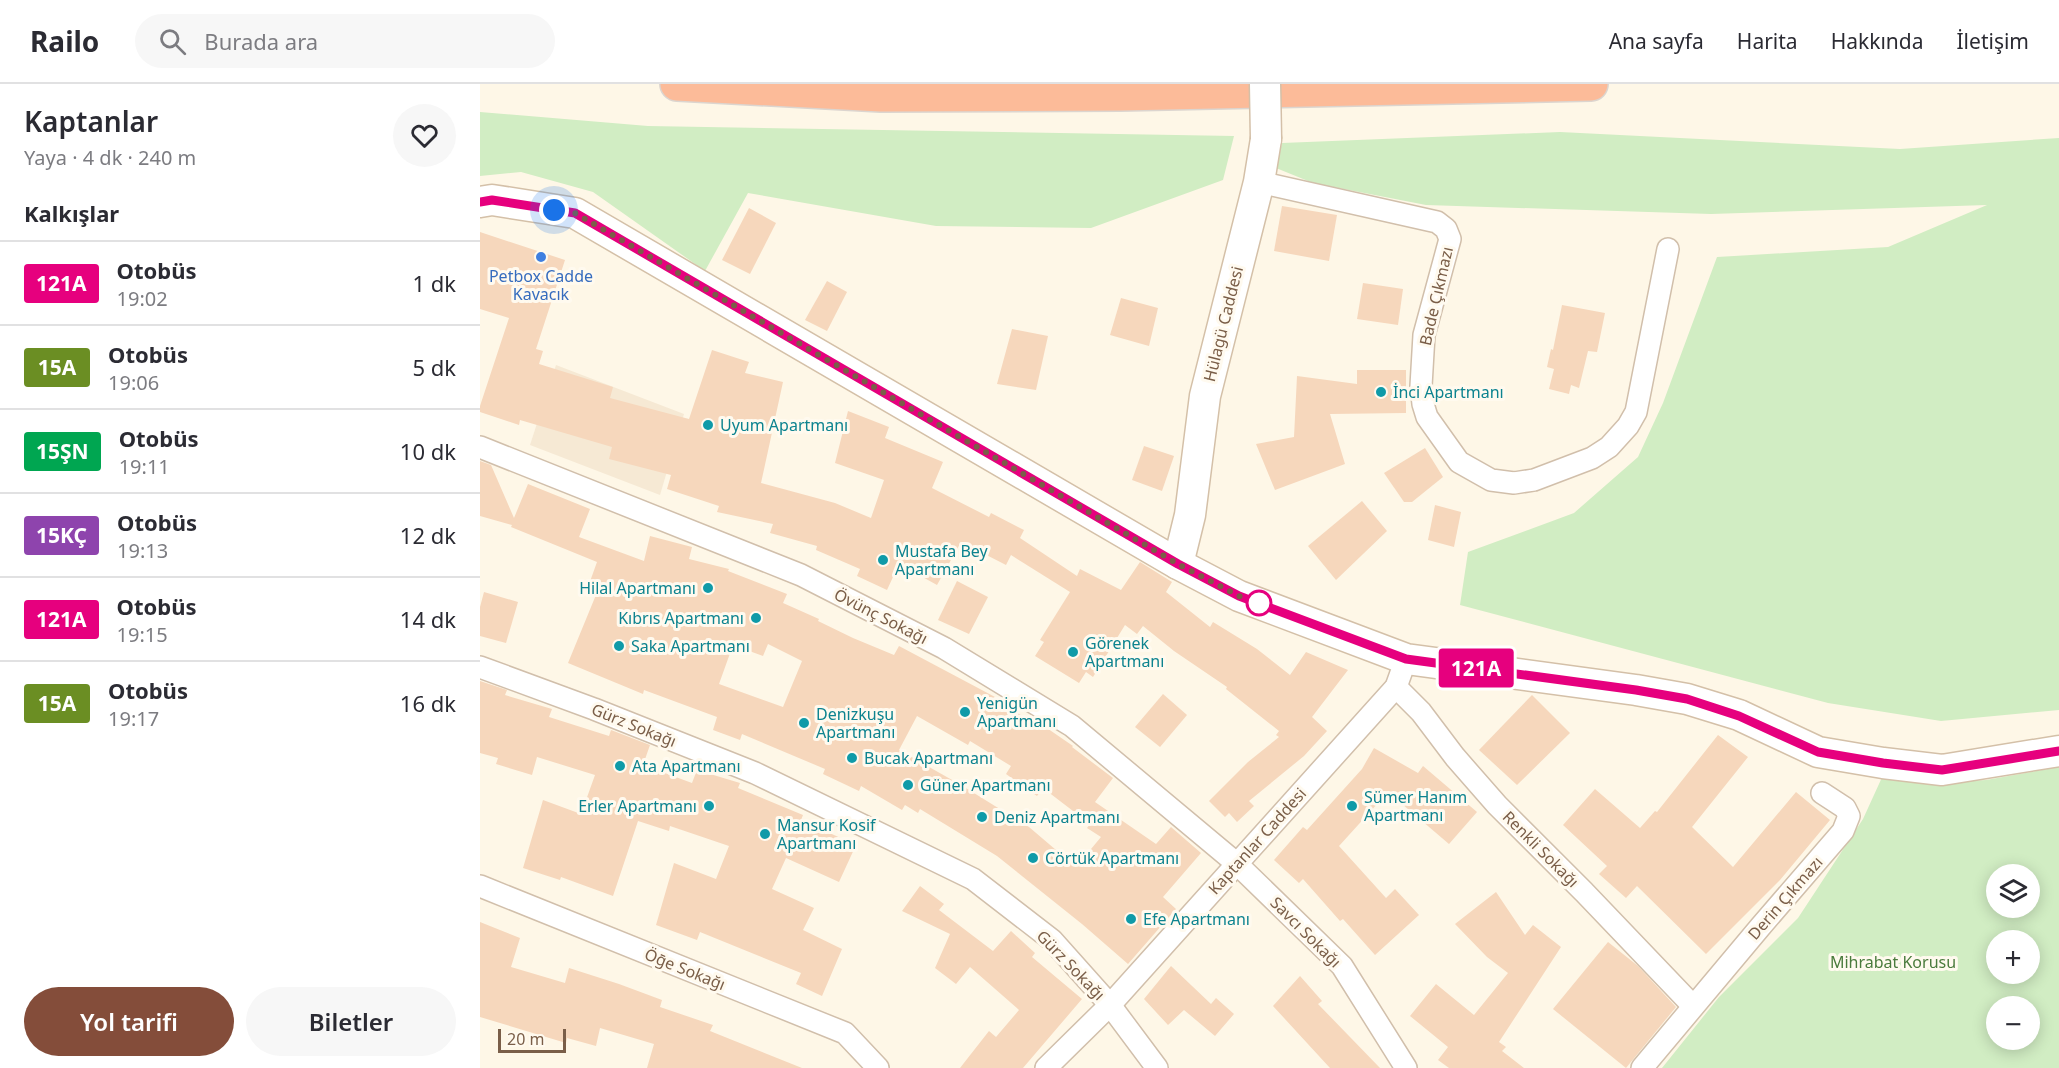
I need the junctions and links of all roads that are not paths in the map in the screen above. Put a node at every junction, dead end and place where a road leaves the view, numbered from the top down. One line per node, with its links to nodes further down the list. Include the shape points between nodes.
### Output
1 (677, 84): 3 (highway, via 881,95)
2 (1265, 84): 4 (main road, Hülagü Caddesi, bridge, via 1266,139)
3 (1591, 84)
4 (1259, 182): 6 (street, Bade Çıkmazı, via 1437,222 1446,229 1450,239 1424,335 1423,404 1427,417 1459,462 1491,480 1514,483 1554,473 1592,458 1628,426 1636,412); 8 (main road, Hülagü Caddesi, via 1205,396 1190,514)
5 (480, 202): 8 (main road, via 492,200 575,213)
6 (1668, 249)
7 (480, 447): 14 (street, Övünç Sokağı, via 801,574 944,648 1072,726)
8 (1178, 564): 9 (main road, via 1239,596)
9 (1406, 659): 11 (street, Kaptanlar Caddesi); 12 (main road, via 1687,699 1739,716 1818,752 1883,763 1942,770)
10 (480, 667): 16 (street, Gürz Sokağı, via 755,773 973,879 1052,940)
11 (1396, 687): 14 (street, Kaptanlar Caddesi); 17 (street, Renkli Sokağı, via 1497,806)
12 (2059, 751)
13 (1822, 793): 17 (street, Derin Çıkmazı, via 1845,808 1849,816 1844,831)
14 (1236, 863): 16 (street, Kaptanlar Caddesi); 21 (street, Savcı Sokağı, via 1342,966)
15 (480, 886): 18 (street, Öḡe Sokağı, via 845,1033)
16 (1110, 1005): 19 (street, Kaptanlar Caddesi); 20 (street, Gürz Sokağı)
17 (1693, 1006): 22 (street)
18 (878, 1068)
19 (1047, 1068)
20 (1157, 1068)
21 (1406, 1068)
22 (1642, 1068)

